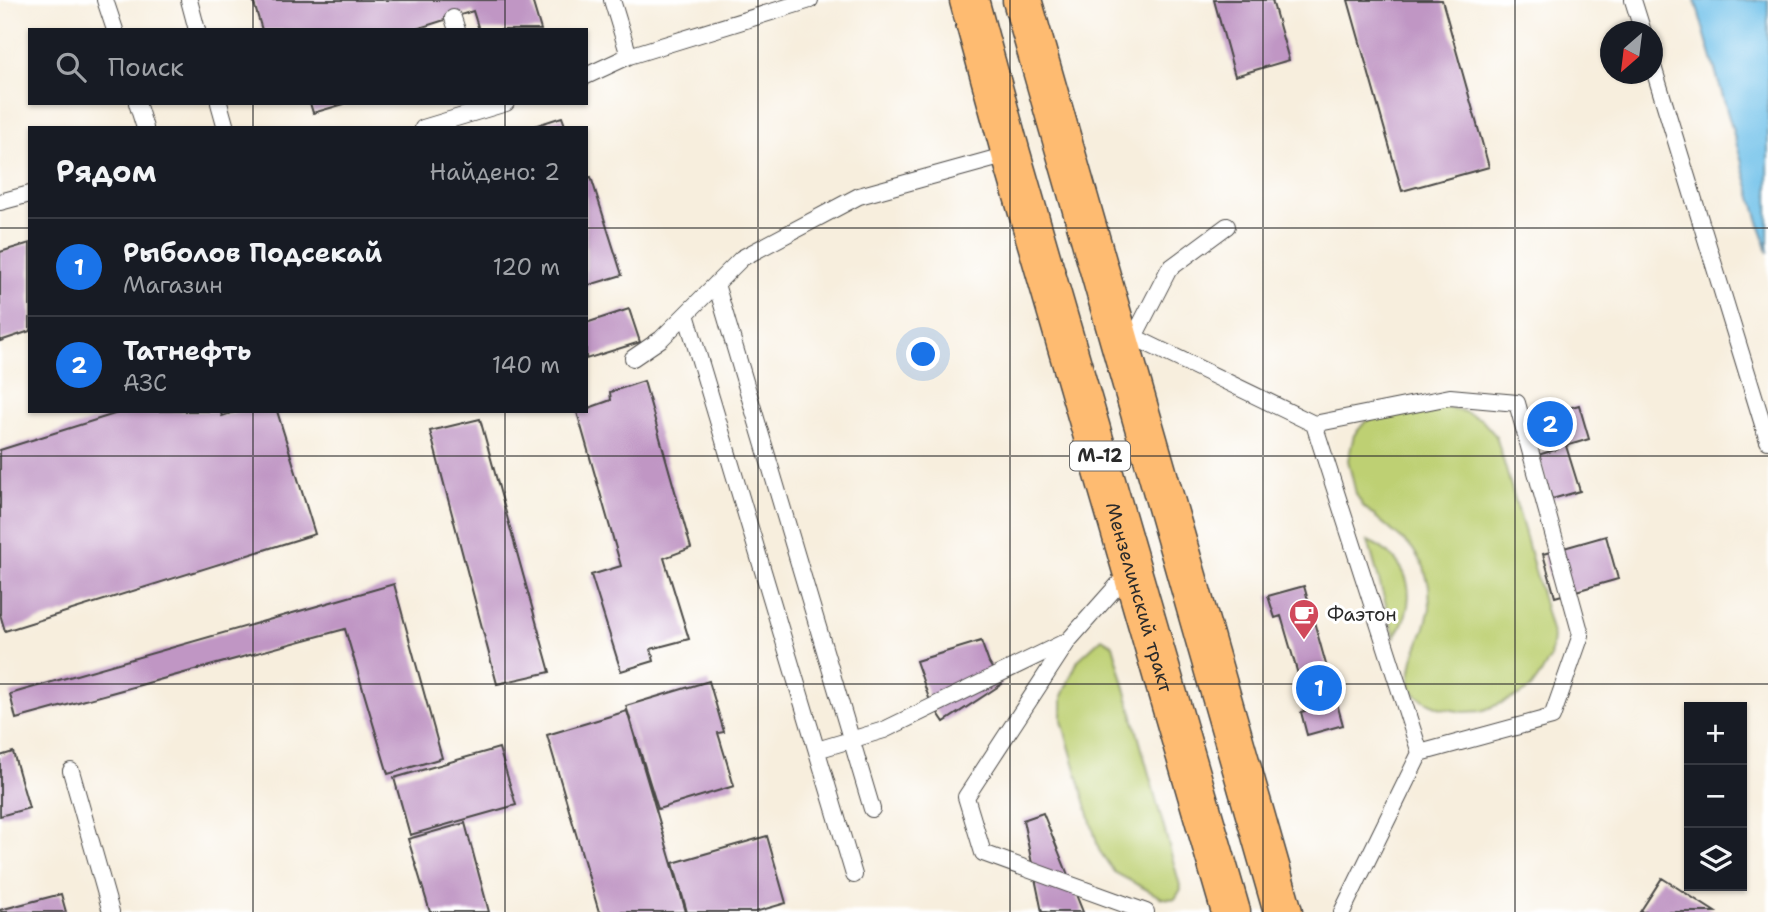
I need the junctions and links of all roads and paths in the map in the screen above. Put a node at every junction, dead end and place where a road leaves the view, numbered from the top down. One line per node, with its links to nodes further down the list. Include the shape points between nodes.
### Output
1 (105, 0): 9 (lane)
2 (189, 0): 10 (lane)
3 (612, 0): 11 (lane)
4 (810, 0): 11 (lane)
5 (969, 0): 20 (main road, Мензелинский тракт / М-12)
6 (1022, 0): 26 (main road, М-12)
7 (1633, 0): 8 (lane)
8 (1640, 21)
9 (113, 28)
10 (196, 28)
11 (629, 56): 12 (lane)
12 (588, 75)
13 (1659, 84): 29 (lane)
14 (138, 105): 17 (lane)
15 (220, 105): 18 (lane)
16 (480, 107): 19 (lane)
17 (144, 126)
18 (225, 126)
19 (429, 126)
20 (1012, 154): 24 (lane, via 859,196 742,258); 30 (main road, Мензелинский тракт / М-12)
21 (28, 195): 22 (lane)
22 (0, 202)
23 (1227, 226): 26 (lane, via 1169,269)
24 (716, 284): 25 (lane); 32 (lane)
25 (686, 314): 27 (lane); 33 (lane)
26 (1125, 341): 28 (lane); 41 (main road, М-12)
27 (633, 358)
28 (1314, 424): 34 (lane); 34 (lane, via 1450,397 1517,403 1581,635 1552,718)
29 (1768, 441)
30 (1132, 568): 31 (lane); 40 (main road, Мензелинский тракт / М-12)
31 (1068, 641): 32 (lane, via 884,730); 39 (lane, via 966,797 983,853)
32 (851, 740): 33 (lane); 36 (lane)
33 (817, 750): 37 (lane)
34 (1420, 753): 42 (lane)
35 (71, 771): 38 (lane)
36 (872, 809)
37 (854, 875)
38 (111, 912)
39 (1146, 912)
40 (1231, 912)
41 (1283, 912)
42 (1342, 912)

